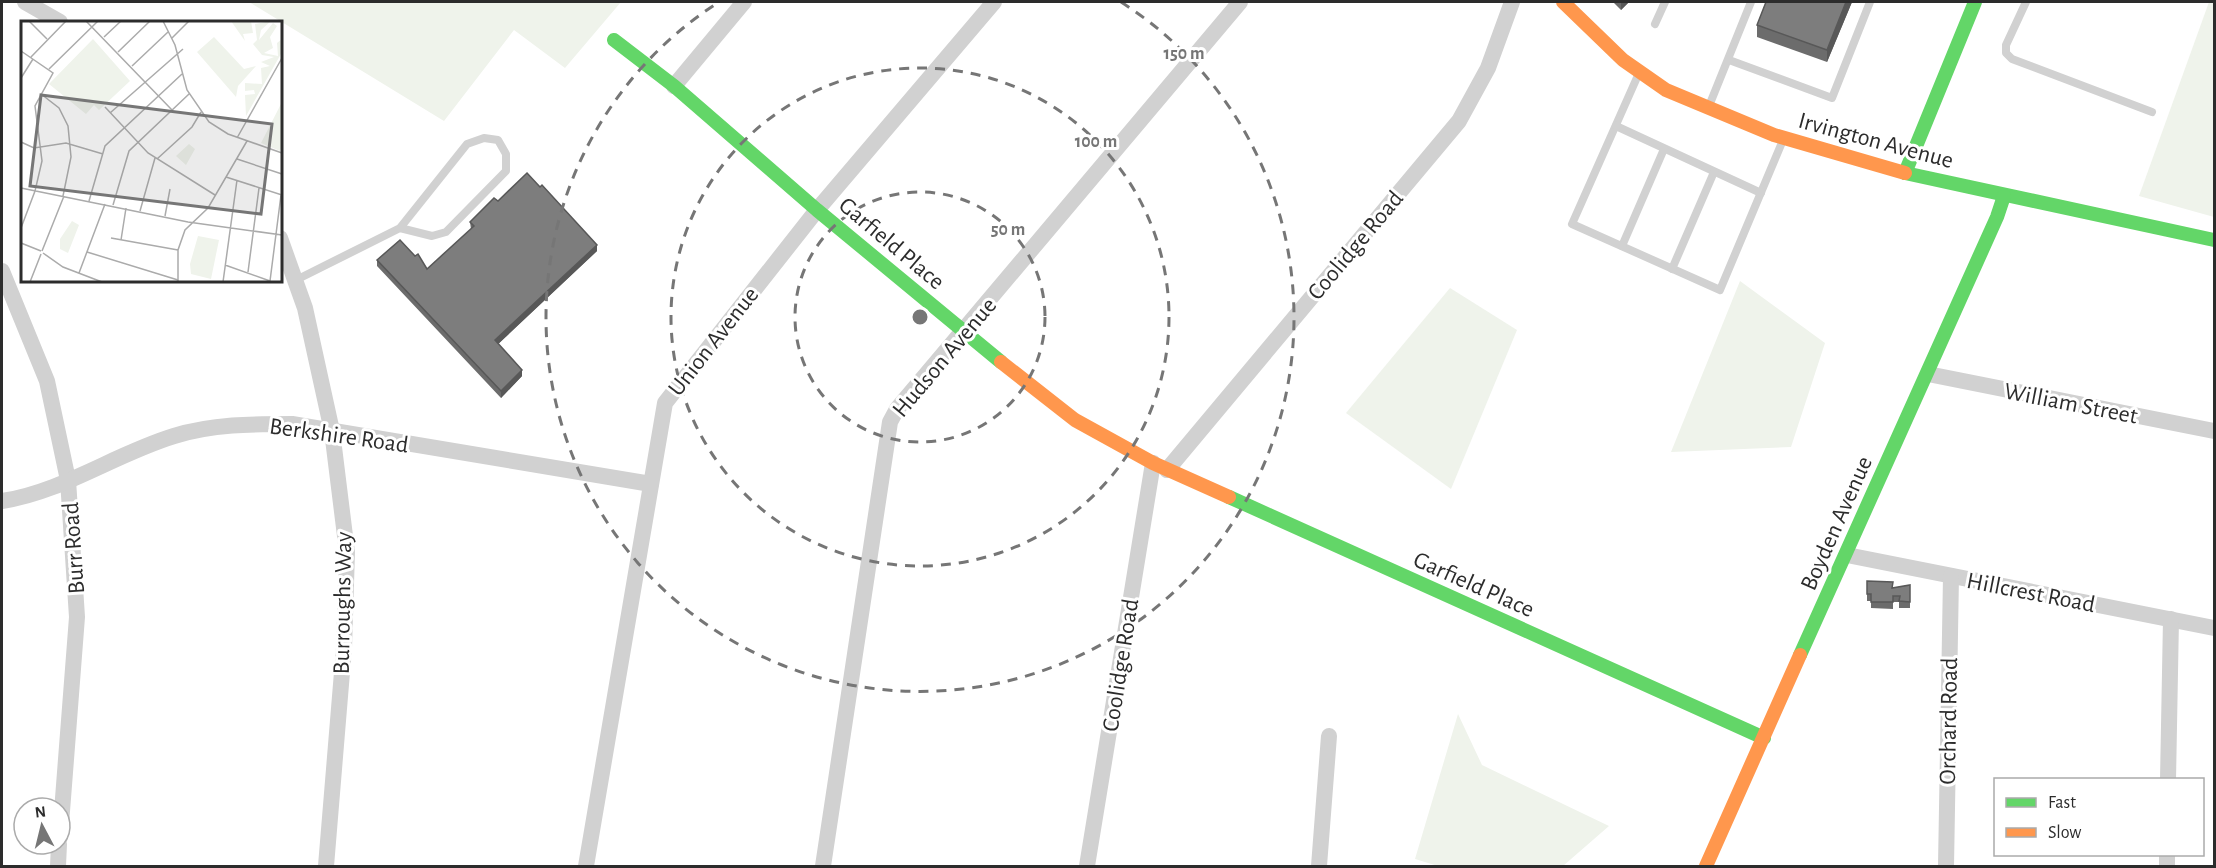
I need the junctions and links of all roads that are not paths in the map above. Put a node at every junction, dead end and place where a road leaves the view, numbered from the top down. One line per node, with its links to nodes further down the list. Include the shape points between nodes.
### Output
1 (25, 2): 12 (street)
2 (744, 2): 17 (street)
3 (994, 2): 27 (street, Union Avenue)
4 (1240, 2): 35 (street, Hudson Avenue)
5 (1512, 2): 39 (street, Coolidge Road, via 1488,68 1459,121)
6 (1563, 2): 16 (street, Irvington Avenue)
7 (1665, 2): 13 (lane)
8 (1751, 2): 15 (lane)
9 (1870, 2): 15 (lane, via 1832,98)
10 (1975, 2): 24 (street)
11 (2025, 2): 19 (lane, via 2006,45 2006,53 2012,59)
12 (58, 21)
13 (1655, 24)
14 (614, 40): 17 (street, Garfield Place)
15 (1730, 60): 18 (lane)
16 (1639, 72): 18 (street, Irvington Avenue); 20 (lane)
17 (674, 86): 27 (street, Garfield Place)
18 (1707, 109): 21 (street, Irvington Avenue)
19 (2152, 112)
20 (1616, 126): 22 (lane); 31 (lane, via 1572,224)
21 (1784, 138): 24 (street, Irvington Avenue); 25 (lane)
22 (1664, 148): 23 (lane); 31 (lane)
23 (1714, 172): 25 (lane); 32 (lane)
24 (1905, 173): 26 (street, Irvington Avenue)
25 (1761, 193): 32 (lane, via 1720,290)
26 (2004, 196): 29 (street, Irvington Avenue); 36 (street, Boyden Avenue)
27 (817, 210): 35 (street, Garfield Place); 41 (street, Union Avenue, via 665,403)
28 (400, 228): 28 (lane, via 467,144 484,138 498,140 506,154 506,171 446,232 432,236); 34 (lane)
29 (2214, 240)
30 (282, 243): 34 (street, Burroughs Way)
31 (1622, 246): 32 (lane)
32 (1672, 269)
33 (2, 271): 40 (street, Burr Road, via 47,381)
34 (296, 280): 37 (street, Burroughs Way)
35 (963, 333): 39 (street, Garfield Place, via 1075,420); 53 (street, Hudson Avenue, via 890,422)
36 (1928, 374): 38 (street, William Street); 43 (street, Boyden Avenue)
37 (332, 431): 40 (street, Berkshire Road, via 292,424 201,428 172,436); 41 (street, Berkshire Road); 51 (street, Burroughs Way, via 347,552 344,648)
38 (2214, 432)
39 (1160, 466): 48 (street, Garfield Place); 54 (street, Coolidge Road)
40 (68, 480): 42 (street, Berkshire Road); 50 (street, Burr Road, via 77,617)
41 (651, 484): 52 (street, Union Avenue)
42 (2, 501)
43 (1847, 555): 44 (street, Hillcrest Road); 48 (street, Boyden Avenue)
44 (1951, 576): 45 (street, Hillcrest Road); 57 (street, Orchard Road)
45 (2171, 619): 46 (street, Hillcrest Road); 49 (street)
46 (2214, 628)
47 (1329, 736): 55 (street)
48 (1764, 738): 56 (street, Boyden Avenue)
49 (2168, 778)
50 (63, 796)
51 (326, 867)
52 (586, 867)
53 (823, 867)
54 (1087, 867)
55 (1319, 867)
56 (1706, 867)
57 (1946, 867)

